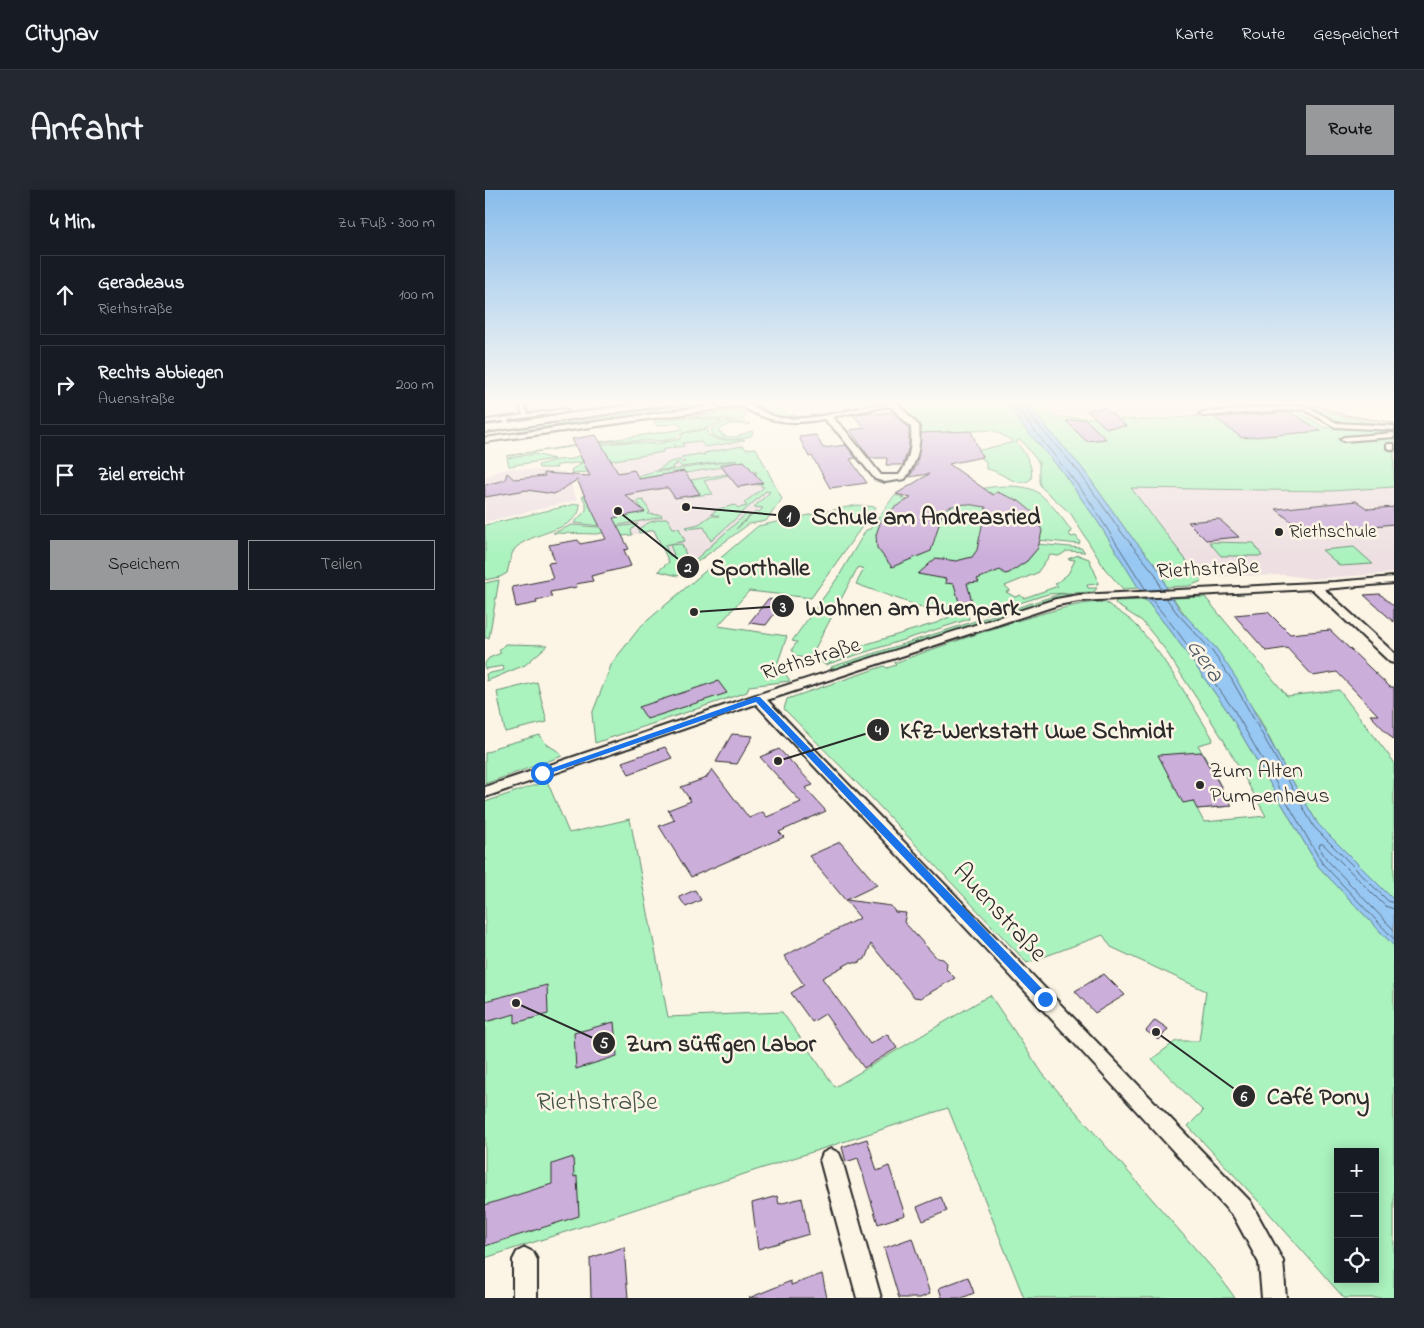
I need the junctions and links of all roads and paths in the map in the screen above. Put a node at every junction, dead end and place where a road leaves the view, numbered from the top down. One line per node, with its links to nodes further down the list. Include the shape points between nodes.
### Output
1 (861, 454): 2 (street, via 878,477 885,479 902,477 912,463)
2 (913, 454)
3 (1394, 580): 4 (street, Riethstraße)
4 (1315, 586): 5 (street); 6 (street, Riethstraße, via 1124,595 1056,602)
5 (1394, 659)
6 (758, 698): 7 (street, Riethstraße); 12 (street, Auenstraße, via 1242,1209 1271,1261)
7 (485, 792)
8 (831, 1160): 11 (street)
9 (525, 1260): 10 (street)
10 (525, 1298)
11 (869, 1298)
12 (1274, 1298)

